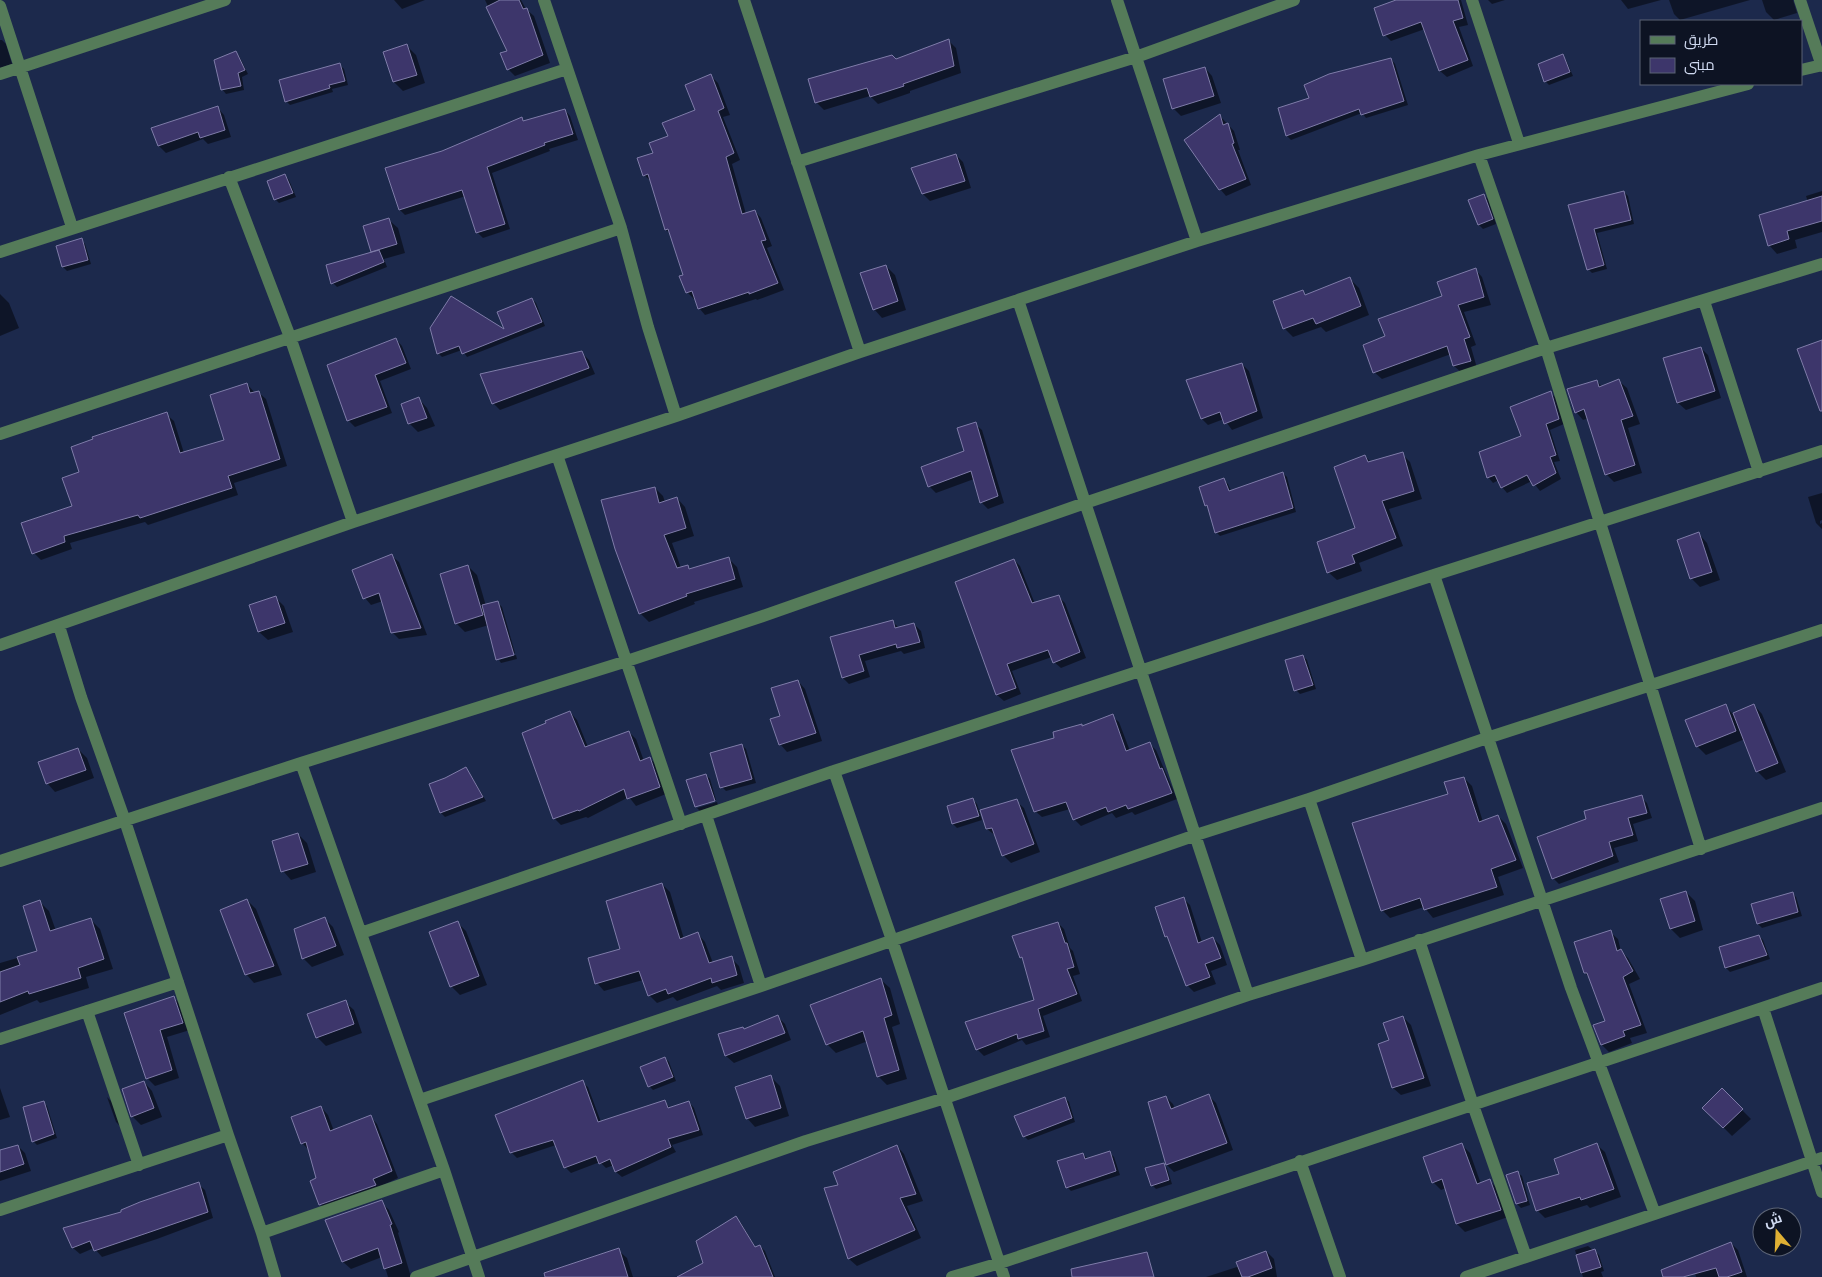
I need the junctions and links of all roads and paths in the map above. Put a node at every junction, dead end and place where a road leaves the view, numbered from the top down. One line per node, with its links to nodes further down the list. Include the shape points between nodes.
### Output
1 (225, 0): 11 (street)
2 (544, 0): 12 (street)
3 (1116, 0): 9 (street)
4 (1294, 0): 9 (street)
5 (1472, 0): 16 (street)
6 (1800, 0): 10 (street)
7 (746, 1): 18 (street)
8 (0, 6): 11 (street)
9 (1136, 57): 18 (street); 22 (street)
10 (1822, 65): 13 (street)
11 (19, 67): 14 (street); 20 (street)
12 (567, 69): 19 (street); 21 (street)
13 (1802, 70)
14 (0, 74)
15 (1744, 85): 16 (street)
16 (1519, 143): 17 (street)
17 (1479, 155): 22 (street); 28 (street)
18 (798, 162): 29 (street)
19 (229, 177): 20 (street); 27 (street)
20 (72, 227): 23 (street)
21 (621, 228): 27 (street); 30 (street)
22 (1197, 241): 25 (street)
23 (0, 252)
24 (1822, 264): 26 (street)
25 (1018, 300): 29 (street); 35 (street)
26 (1704, 301): 28 (street); 34 (street)
27 (290, 337): 31 (street); 37 (street)
28 (1546, 348): 35 (street); 36 (street)
29 (860, 352): 30 (street)
30 (676, 416): 33 (street)
31 (0, 434)
32 (1822, 451): 34 (street)
33 (557, 455): 37 (street); 42 (street)
34 (1759, 472): 36 (street)
35 (1085, 503): 42 (street); 43 (street)
36 (1600, 521): 38 (street); 44 (street)
37 (353, 522): 39 (street)
38 (1434, 575): 43 (street); 45 (street)
39 (59, 626): 41 (street); 51 (street)
40 (1822, 630): 44 (street)
41 (0, 645)
42 (627, 661): 46 (street); 52 (street)
43 (1141, 671): 47 (street); 53 (street)
44 (1650, 685): 45 (street); 54 (street)
45 (1487, 738): 48 (street); 56 (street)
46 (301, 763): 51 (street); 57 (street)
47 (834, 771): 50 (street); 58 (street)
48 (1309, 799): 53 (street); 60 (street)
49 (1822, 808): 54 (street)
50 (706, 815): 52 (street); 62 (street)
51 (125, 822): 55 (street); 61 (street)
52 (681, 824): 57 (street)
53 (1196, 835): 58 (street); 64 (street)
54 (1701, 849): 56 (street)
55 (0, 861)
56 (1542, 901): 59 (street); 68 (street)
57 (361, 933): 70 (street)
58 (892, 940): 62 (street); 69 (street)
59 (1419, 940): 60 (street); 71 (street)
60 (1362, 960): 64 (street)
61 (178, 982): 66 (street); 72 (street)
62 (761, 986): 70 (street)
63 (1822, 988): 65 (street)
64 (1248, 995): 69 (street)
65 (1763, 1008): 68 (street); 73 (street)
66 (87, 1011): 67 (street); 75 (street)
67 (0, 1039)
68 (1598, 1063): 71 (street); 79 (street)
69 (945, 1098): 82 (street, via 806,1141); 83 (street)
70 (420, 1100): 76 (street)
71 (1473, 1105): 74 (street); 81 (street)
72 (228, 1135): 75 (street); 80 (street)
73 (1817, 1160): 77 (street); 79 (street)
74 (1300, 1161): 83 (street); 89 (street)
75 (139, 1165): 78 (street)
76 (444, 1170): 80 (street); 82 (street)
77 (1822, 1192)
78 (0, 1210)
79 (1655, 1214): 81 (street)
80 (262, 1233): 84 (street)
81 (1526, 1256): 90 (street)
82 (472, 1257): 85 (street); 86 (street)
83 (1000, 1263): 87 (street); 88 (street)
84 (276, 1277)
85 (416, 1277)
86 (479, 1277)
87 (952, 1277)
88 (1004, 1277)
89 (1340, 1277)
90 (1466, 1277)

